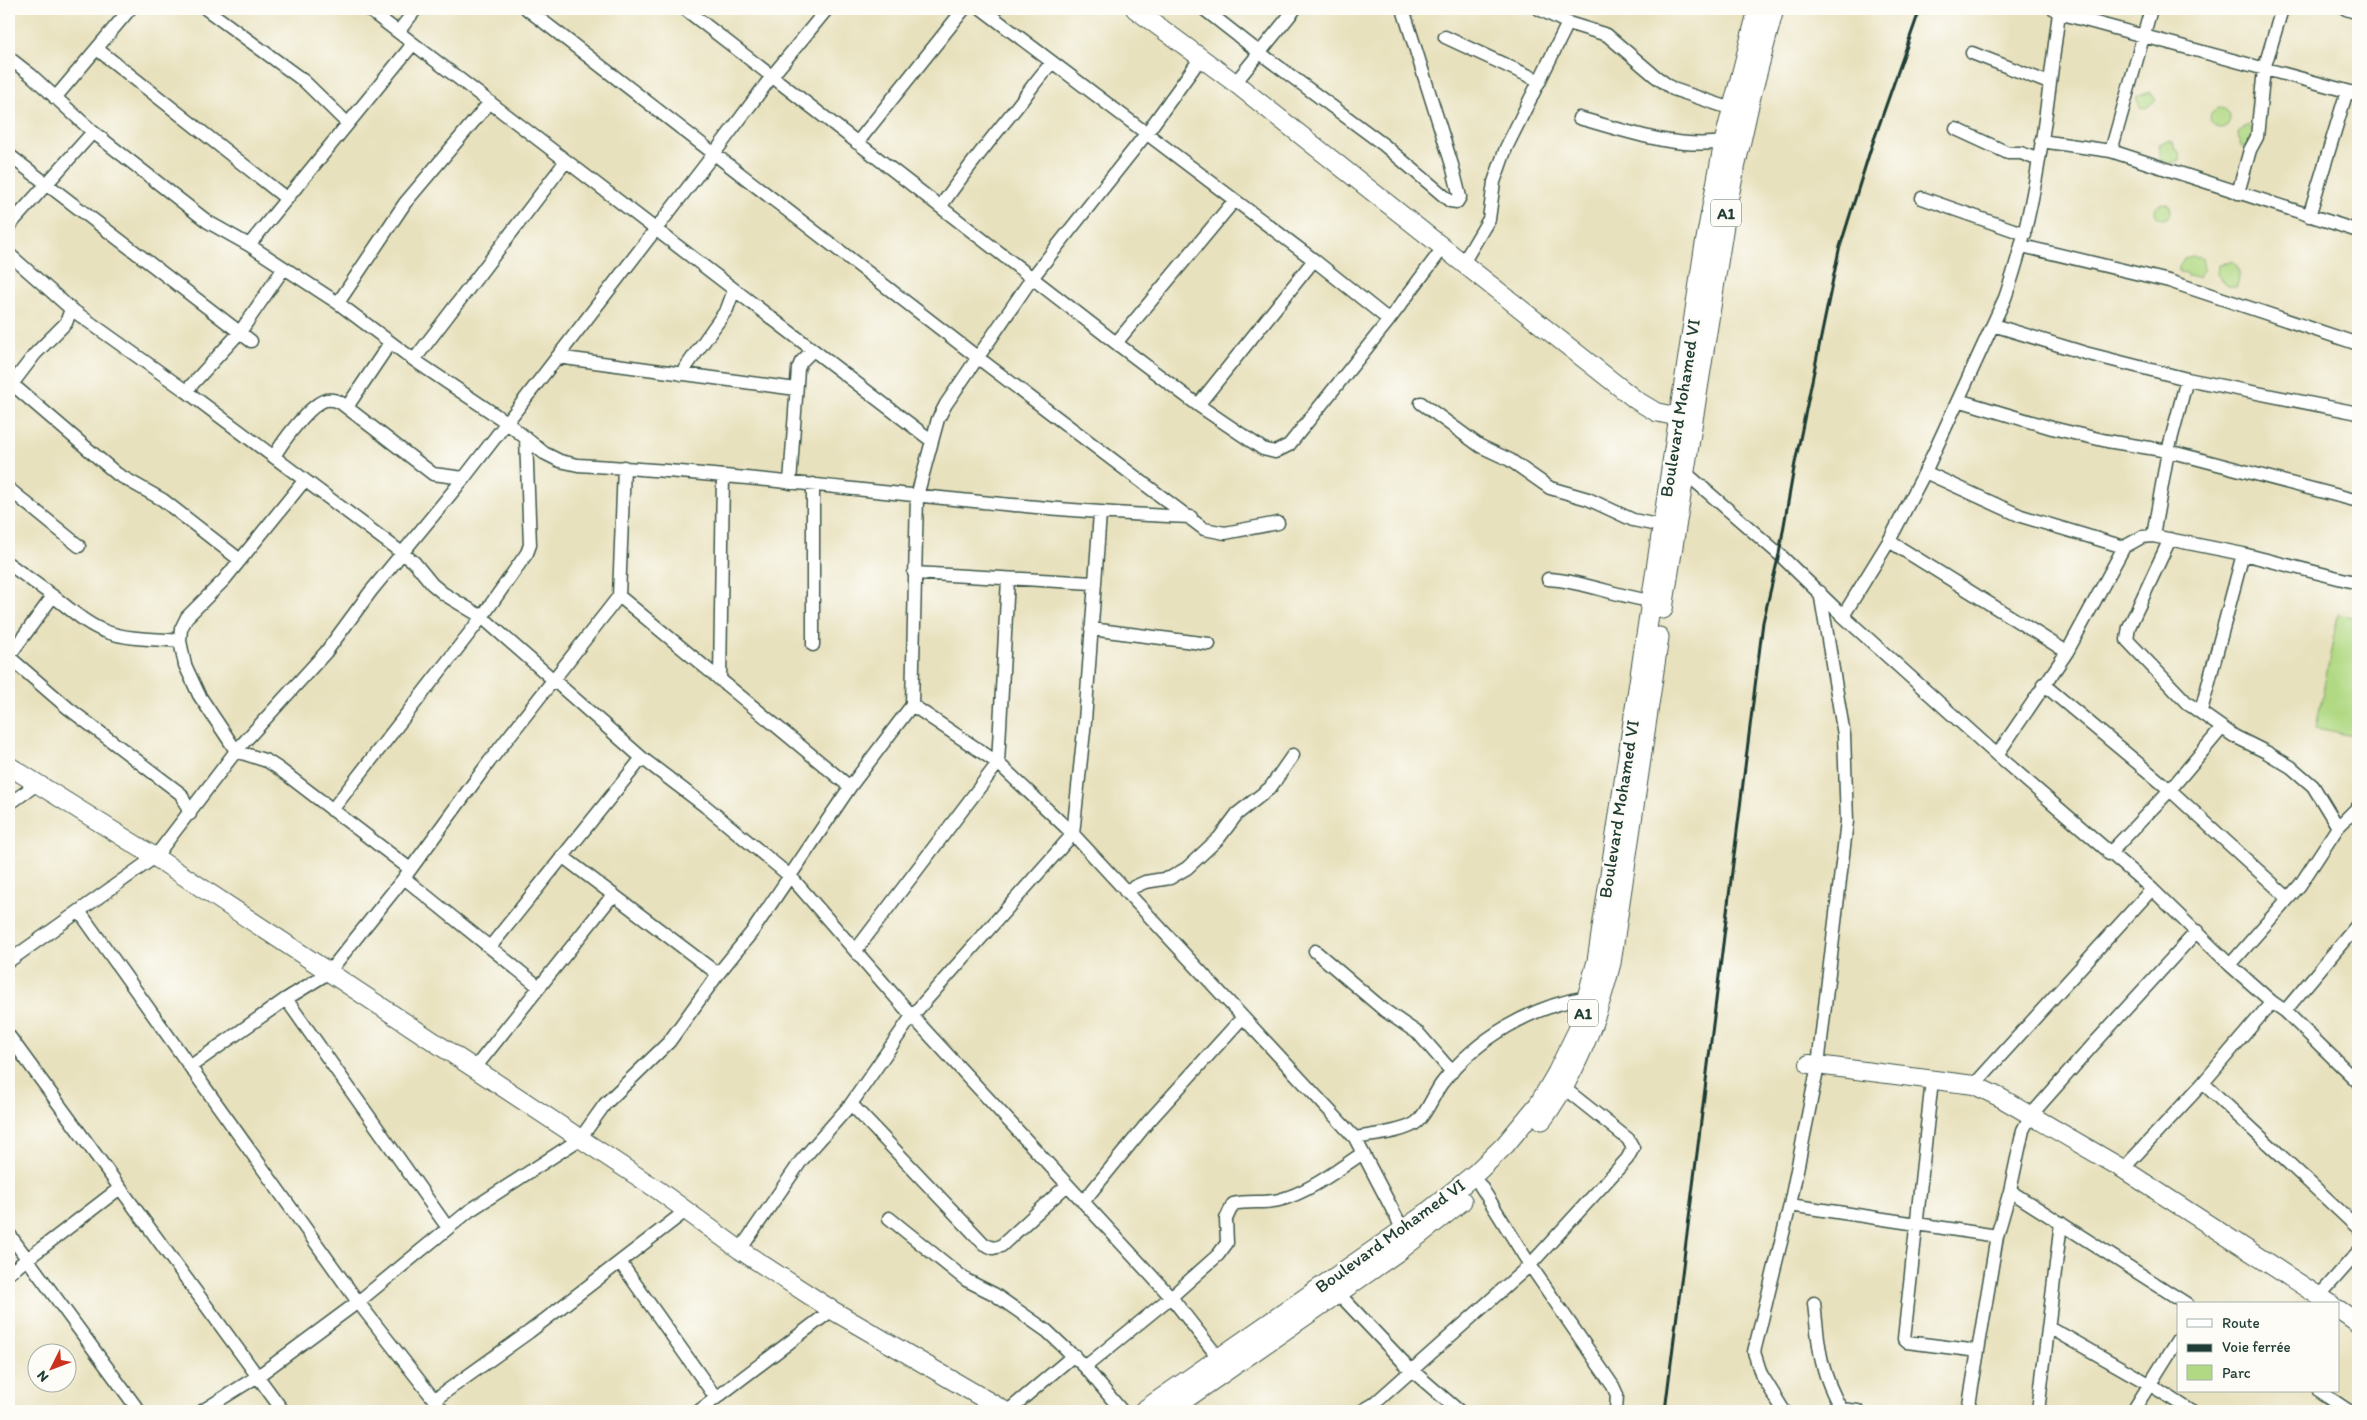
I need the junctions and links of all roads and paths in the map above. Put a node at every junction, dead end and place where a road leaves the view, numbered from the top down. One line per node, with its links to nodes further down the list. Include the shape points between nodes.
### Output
1 (130, 9): 27 (street)
2 (206, 9): 43 (street, via 304,81)
3 (368, 9): 23 (street)
4 (416, 9): 23 (street)
5 (527, 9): 52 (street)
6 (685, 9): 34 (street)
7 (827, 9): 34 (street)
8 (964, 9): 48 (street)
9 (982, 9): 32 (street)
10 (1135, 9): 31 (street)
11 (1295, 9): 28 (street)
12 (1403, 9): 28 (street, via 1452,165 1460,197 1457,202 1450,201 1358,125)
13 (1539, 9): 22 (street)
14 (1758, 9): 41 (main road, Boulevard Mohamed VI / A1)
15 (1774, 9): 97 (main road, Boulevard Mohamed VI / A1, via 1750,96)
16 (2152, 9): 24 (street)
17 (2282, 9): 33 (street)
18 (2346, 9): 21 (street)
19 (1211, 11): 28 (street)
20 (2057, 11): 24 (street); 37 (street)
21 (2358, 13)
22 (1568, 23): 35 (street); 41 (street, via 1607,35 1674,88)
23 (398, 32): 26 (street)
24 (2143, 36): 33 (street); 50 (street)
25 (1446, 37): 35 (street)
26 (413, 44): 40 (street); 43 (street)
27 (97, 49): 39 (street); 58 (street)
28 (1260, 53): 36 (street)
29 (1972, 54): 37 (street)
30 (9, 58): 39 (street)
31 (1200, 59): 36 (street); 46 (street)
32 (1052, 63): 46 (street); 60 (street, via 965,170)
33 (2264, 69): 38 (street); 56 (street, via 2256,137)
34 (772, 76): 48 (street); 52 (street)
35 (1540, 81): 70 (street, via 1506,148 1494,182 1489,219)
36 (1236, 83): 67 (street)
37 (2049, 83): 47 (street)
38 (2352, 92): 61 (street)
39 (55, 98): 45 (street)
40 (490, 102): 54 (street); 74 (street, via 405,203)
41 (1732, 109): 49 (main road, Boulevard Mohamed VI / A1)
42 (1579, 118): 49 (street, via 1673,142)
43 (347, 123): 58 (street)
44 (1956, 129): 53 (street, via 2008,153 2021,153)
45 (93, 132): 55 (street); 66 (street, via 202,218)
46 (1146, 134): 59 (street); 72 (street)
47 (2041, 141): 50 (street); 53 (street)
48 (857, 142): 60 (street)
49 (1724, 142): 97 (main road, Boulevard Mohamed VI / A1, via 1698,288)
50 (2112, 151): 56 (street)
51 (9, 155): 55 (street)
52 (714, 155): 63 (street); 85 (street)
53 (2038, 160): 65 (street, via 2033,204)
54 (566, 161): 63 (street); 86 (street)
55 (46, 185): 62 (street); 78 (street)
56 (2238, 193): 61 (street)
57 (1922, 198): 65 (street)
58 (286, 199): 66 (street)
59 (1234, 201): 69 (street); 81 (street)
60 (941, 206): 72 (street)
61 (2309, 216): 64 (street)
62 (9, 226)
63 (655, 229): 73 (street); 84 (street)
64 (2358, 231)
65 (2024, 240): 77 (street); 82 (street, via 2169,281)
66 (249, 246): 71 (street)
67 (1444, 248): 70 (street); 76 (street)
68 (9, 254): 75 (street)
69 (1314, 260): 76 (street); 94 (street)
70 (1463, 263): 97 (street, via 1636,400 1656,412)
71 (284, 268): 74 (street); 78 (street)
72 (1032, 278): 81 (street); 85 (street)
73 (734, 290): 83 (street); 87 (street, via 727,310)
74 (338, 302): 80 (street)
75 (71, 309): 89 (street, via 66,323 35,354); 91 (street)
76 (1389, 320): 94 (street, via 1288,445 1275,452 1263,449)
77 (1993, 325): 88 (street); 92 (street)
78 (240, 332): 79 (street); 91 (street)
79 (251, 341)
80 (390, 343): 86 (street); 95 (street)
81 (1116, 343): 94 (street)
82 (2358, 344)
83 (813, 350): 90 (street, via 801,362); 100 (street)
84 (557, 357): 87 (street); 98 (street)
85 (977, 357): 100 (street, via 946,404); 115 (street)
86 (414, 360): 98 (street)
87 (681, 374): 90 (street)
88 (2187, 379): 96 (street); 101 (street)
89 (10, 386): 125 (street, via 117,474 163,500)
90 (796, 389): 109 (street)
91 (186, 391): 102 (street)
92 (1958, 400): 101 (street, via 2092,438); 105 (street)
93 (1421, 403): 117 (street, via 1480,446 1510,460 1550,488 1588,499 1633,520)
94 (1198, 405)
95 (347, 407): 102 (street, via 334,400 325,400 284,440); 107 (street, via 433,474)
96 (2358, 413)
97 (1685, 419): 104 (main road, Boulevard Mohamed VI / A1)
98 (506, 422): 99 (street); 107 (street)
99 (526, 438): 103 (street, via 560,461); 137 (street, via 530,545)
100 (932, 441): 112 (street)
101 (2168, 451): 113 (street); 118 (street)
102 (274, 457): 108 (street)
103 (624, 467): 106 (street); 134 (street)
104 (1677, 467): 117 (main road, Boulevard Mohamed VI / A1); 132 (street); 200 (main road, Boulevard Mohamed VI / A1, via 1610,963 1598,1010)
105 (1925, 472): 120 (street); 122 (street, via 2020,516)
106 (723, 476): 109 (street); 145 (street)
107 (464, 478): 123 (street)
108 (304, 481): 123 (street); 125 (street)
109 (790, 483): 110 (street)
110 (813, 484): 112 (street); 141 (street)
111 (9, 489): 121 (street)
112 (917, 496): 114 (street); 127 (street)
113 (2358, 501)
114 (1100, 513): 115 (street); 130 (street)
115 (1191, 517): 116 (street, via 1204,528 1225,533)
116 (1278, 523)
117 (1662, 526): 135 (main road, Boulevard Mohamed VI / A1)
118 (2153, 536): 119 (street); 122 (street, via 2142,537)
119 (2170, 538): 124 (street); 148 (street, via 2129,627 2127,640 2187,703)
120 (1889, 542): 136 (street); 142 (street)
121 (79, 546)
122 (2124, 547): 142 (street)
123 (401, 553): 137 (street, via 444,594); 150 (street, via 326,652)
124 (2243, 554): 131 (street); 148 (street)
125 (240, 560): 139 (street, via 187,616)
126 (9, 564): 133 (street)
127 (914, 573): 128 (street); 147 (street)
128 (1008, 579): 130 (street); 154 (street)
129 (1548, 579): 135 (street, via 1571,581)
130 (1093, 583): 138 (street)
131 (2358, 583)
132 (1820, 592): 136 (street); 192 (street, via 1844,735 1847,821)
133 (53, 596): 139 (street, via 107,632 126,637); 143 (street)
134 (620, 596): 144 (street); 145 (street)
135 (1651, 601): 185 (main road, Boulevard Mohamed VI / A1, via 1597,961)
136 (1843, 616): 152 (street)
137 (482, 617): 144 (street); 161 (street)
138 (1091, 629): 140 (street); 164 (street, via 1085,721)
139 (180, 641): 150 (street, via 185,665 199,695)
140 (1209, 644)
141 (812, 645)
142 (2067, 652): 146 (street)
143 (9, 657): 162 (street, via 68,708 182,794)
144 (552, 680): 153 (street); 168 (street)
145 (720, 680): 157 (street)
146 (2043, 684): 152 (street); 158 (street)
147 (912, 705): 154 (street); 157 (street)
148 (2201, 711): 149 (street)
149 (2222, 728): 158 (street); 163 (street, via 2291,767 2313,786)
150 (236, 751): 161 (street, via 267,761); 162 (street)
151 (1293, 755): 171 (street, via 1270,788 1237,814 1219,838 1187,868 1170,878 1145,882)
152 (1998, 755): 165 (street)
153 (642, 758): 166 (street); 169 (street)
154 (998, 763): 164 (street); 178 (street)
155 (9, 766): 156 (street)
156 (38, 784): 159 (street); 167 (street)
157 (850, 787): 169 (street)
158 (2170, 790): 165 (street); 173 (street)
159 (9, 804)
160 (2358, 807): 163 (street)
161 (332, 810): 168 (street)
162 (190, 814): 167 (street)
163 (2338, 827): 173 (street, via 2310,872)
164 (1072, 834): 171 (street); 189 (street)
165 (2109, 854): 170 (street)
166 (562, 856): 172 (street); 177 (street)
167 (156, 857): 174 (street); 182 (street)
168 (407, 873): 177 (street); 182 (street)
169 (791, 877): 178 (street); 183 (street, via 741,948)
170 (2152, 889): 176 (street); 199 (street)
171 (1125, 891): 190 (street)
172 (613, 895): 183 (street); 184 (street)
173 (2288, 898): 181 (street)
174 (79, 911): 180 (street); 193 (street)
175 (2358, 924): 188 (street)
176 (2197, 931): 181 (street); 202 (street)
177 (490, 947): 184 (street)
178 (856, 950): 189 (street)
179 (1315, 950): 195 (street, via 1384,1010 1419,1034)
180 (9, 961)
181 (2230, 965): 187 (street)
182 (328, 973): 186 (street); 194 (street)
183 (718, 974): 204 (street, via 669,1042 605,1104)
184 (538, 986): 194 (street)
185 (1588, 997): 195 (street, via 1561,1002 1504,1028 1471,1052); 219 (main road, Boulevard Mohamed VI / A1, via 1578,1030 1557,1073 1525,1124 1475,1174)
186 (286, 999): 193 (street); 217 (street)
187 (2272, 1002): 188 (street); 198 (street)
188 (2285, 1011): 197 (street)
189 (912, 1016): 201 (street); 207 (street)
190 (1243, 1017): 203 (street); 211 (street, via 1149,1120)
191 (9, 1036): 209 (street)
192 (1814, 1064): 196 (street); 212 (street)
193 (190, 1066): 231 (street)
194 (474, 1069): 204 (street)
195 (1452, 1072): 203 (street, via 1417,1122 1408,1127)
196 (1932, 1080): 199 (street); 216 (street)
197 (2358, 1082)
198 (2203, 1083): 206 (street); 218 (street)
199 (1974, 1085): 202 (street)
200 (1564, 1088): 208 (main road, Boulevard Mohamed VI / A1, via 1534,1131); 226 (street, via 1628,1139 1632,1148 1627,1159)
201 (851, 1104): 207 (street, via 984,1244 993,1248 1001,1246); 222 (street, via 801,1161)
202 (2031, 1115): 206 (street); 210 (street, via 2023,1130)
203 (1355, 1138): 205 (street)
204 (580, 1139): 213 (street); 217 (street)
205 (1363, 1153): 219 (street); 229 (street, via 1331,1175 1288,1197 1233,1204 1226,1220 1227,1242 1218,1255)
206 (2123, 1169): 230 (street)
207 (1067, 1185): 211 (street)
208 (1480, 1185): 226 (street); 228 (main road, Boulevard Mohamed VI / A1, via 1431,1227)
209 (120, 1188): 224 (street); 244 (street)
210 (2010, 1191): 215 (street); 221 (street)
211 (1082, 1202): 229 (street)
212 (1790, 1205): 216 (street); 262 (street, via 1754,1352 1761,1374)
213 (686, 1210): 222 (street); 225 (street)
214 (889, 1218): 240 (street, via 950,1268 1034,1322)
215 (2062, 1222): 232 (street); 237 (street)
216 (1918, 1225): 221 (street); 239 (street, via 1904,1339)
217 (448, 1228): 231 (street)
218 (2358, 1228)
219 (1403, 1230): 241 (main road, Boulevard Mohamed VI / A1)
220 (9, 1234): 224 (street)
221 (1996, 1236): 239 (street)
222 (740, 1250): 234 (street)
223 (2358, 1252): 230 (street)
224 (27, 1259): 227 (street); 250 (street)
225 (620, 1262): 247 (street); 248 (street, via 483,1367)
226 (1530, 1265): 243 (street); 261 (street, via 1613,1386)
227 (9, 1273)
228 (1338, 1293): 243 (street); 258 (main road, Boulevard Mohamed VI / A1)
229 (1171, 1297): 241 (street); 242 (street)
230 (2325, 1300)
231 (358, 1302): 244 (street); 248 (street)
232 (2184, 1302)
233 (1814, 1303): 249 (street, via 1824,1372)
234 (832, 1310): 247 (street); 255 (street)
235 (2340, 1310): 236 (street)
236 (2358, 1324)
237 (2050, 1327): 245 (street); 265 (street)
238 (2177, 1341): 245 (street)
239 (1978, 1351): 264 (street)
240 (1074, 1355): 242 (street); 255 (street)
241 (1218, 1357): 257 (main road, Boulevard Mohamed VI / A1)
242 (1085, 1367): 256 (street)
243 (1412, 1370): 259 (street); 260 (street)
244 (258, 1376): 251 (street); 252 (street)
245 (2150, 1385): 266 (street); 267 (street)
246 (2320, 1392): 268 (street)
247 (716, 1398): 254 (street)
248 (434, 1400): 253 (street)
249 (1842, 1410): 263 (street)
250 (139, 1411)
251 (202, 1411)
252 (283, 1411)
253 (442, 1411)
254 (699, 1411)
255 (1004, 1411)
256 (1122, 1411)
257 (1143, 1411)
258 (1168, 1411)
259 (1362, 1411)
260 (1459, 1411)
261 (1616, 1411)
262 (1784, 1411)
263 (1858, 1411)
264 (1968, 1411)
265 (2038, 1411)
266 (2133, 1411)
267 (2191, 1411)
268 (2349, 1411)

